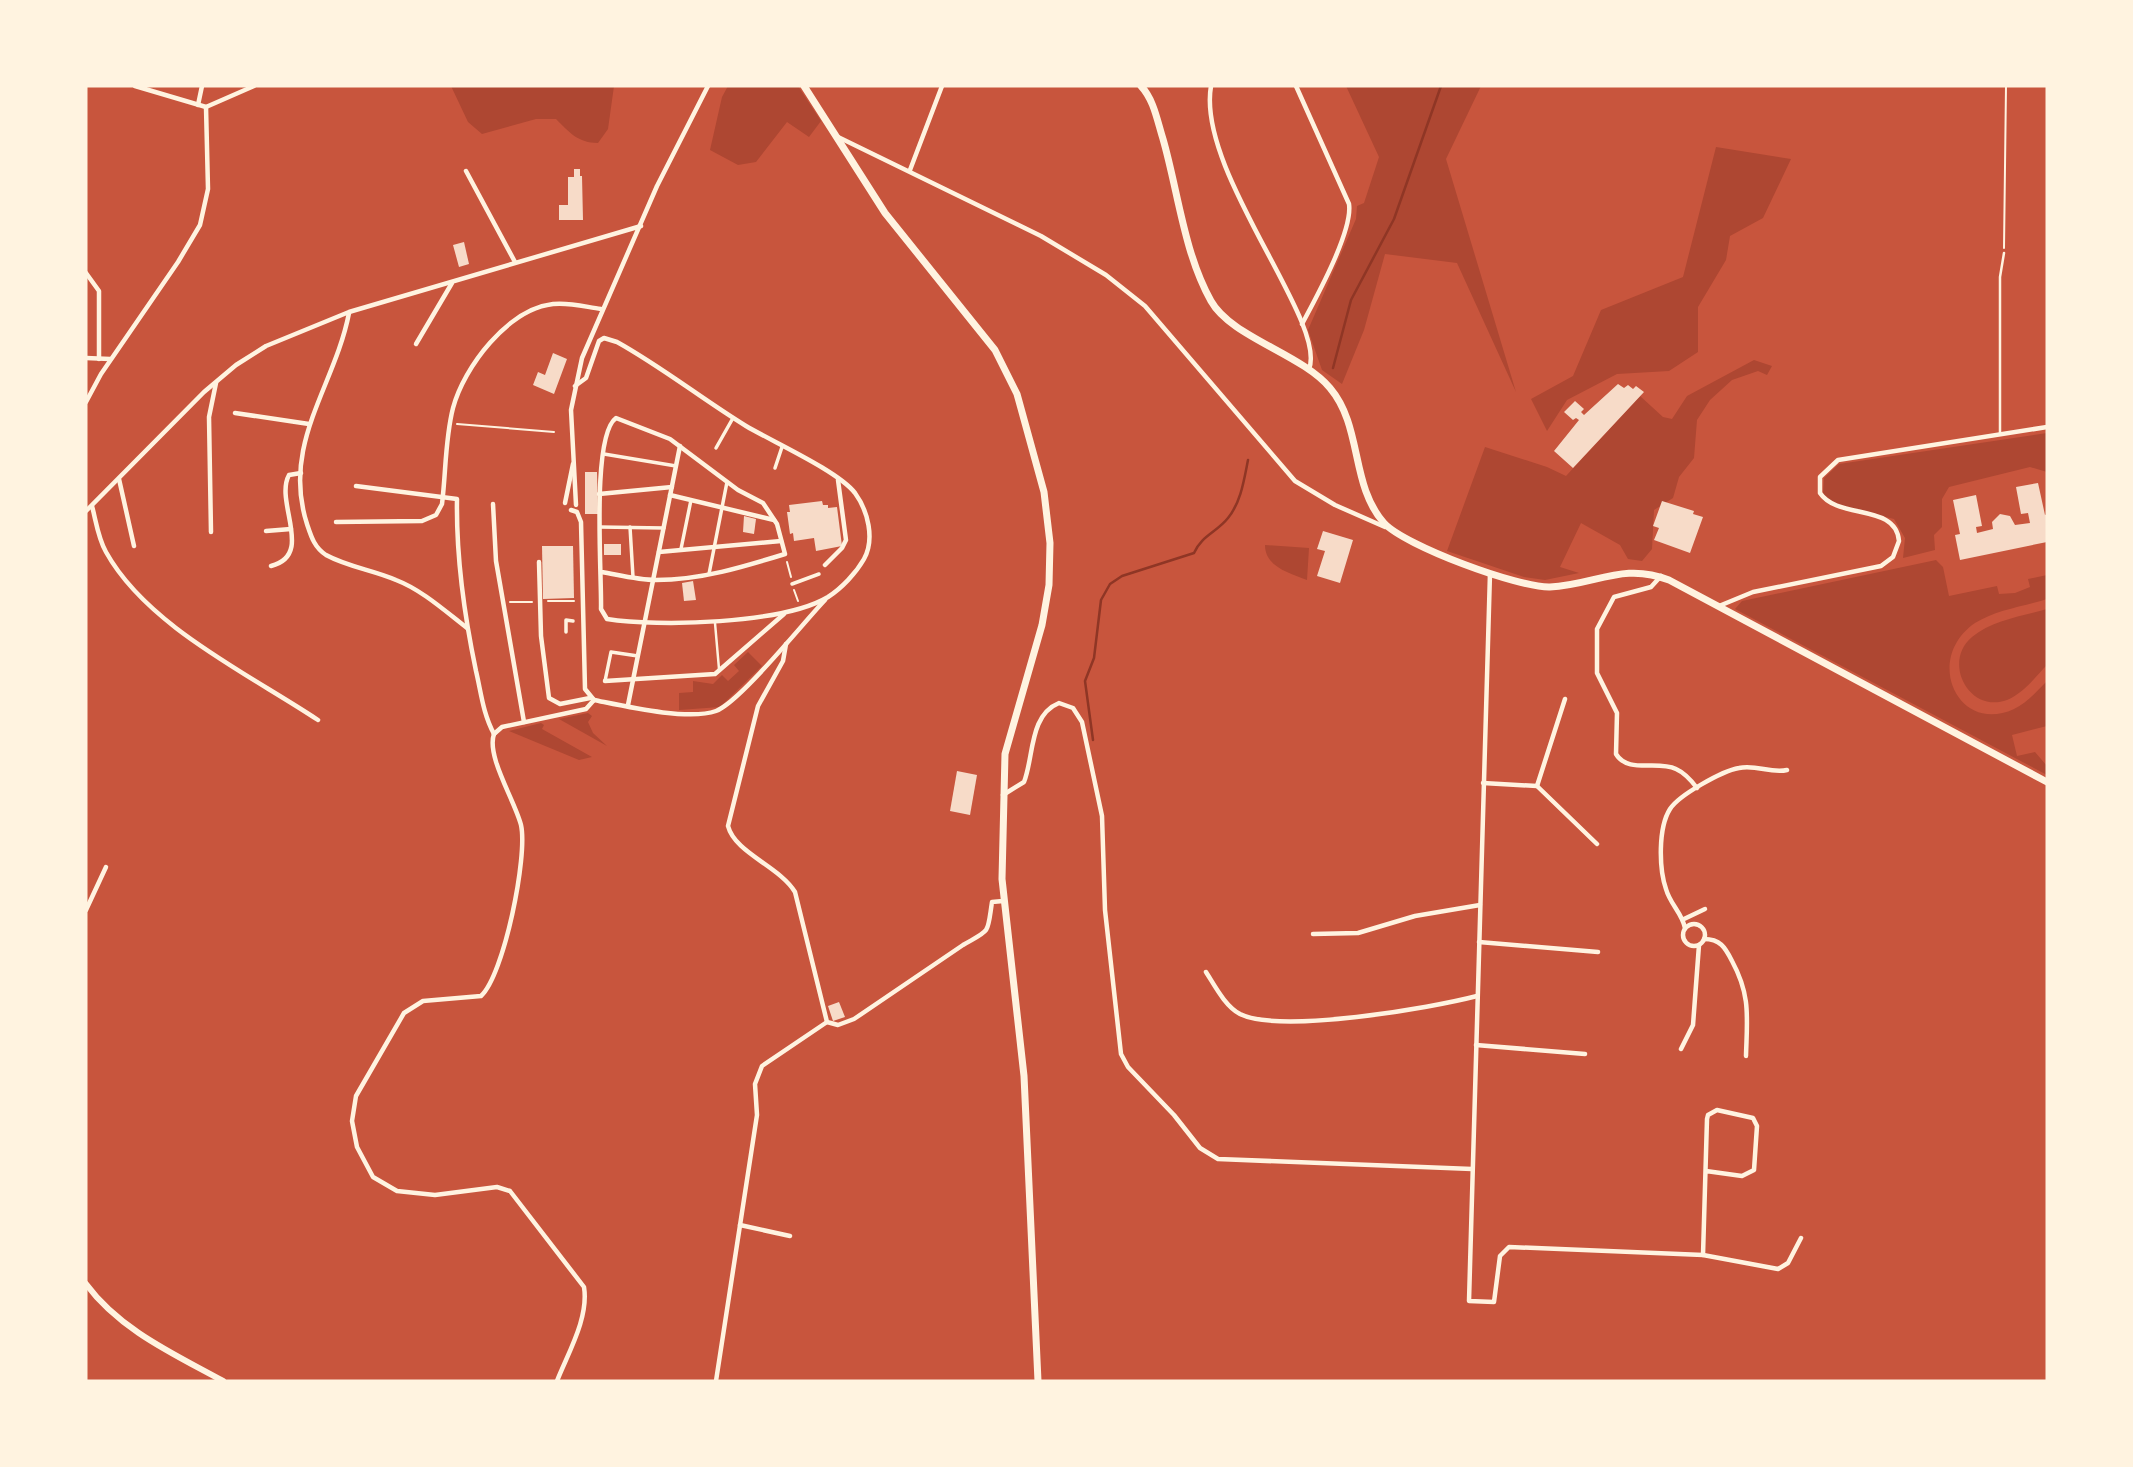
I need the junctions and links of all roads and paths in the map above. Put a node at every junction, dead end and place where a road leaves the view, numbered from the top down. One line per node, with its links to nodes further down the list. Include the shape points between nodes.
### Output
1 (135, 86): 11 (street)
2 (202, 86): 11 (street)
3 (254, 86): 12 (street)
4 (708, 86): 16 (street)
5 (804, 86): 13 (main road)
6 (942, 86): 14 (street)
7 (1141, 86): 28 (main road, via 1152,103 1191,249 1211,302 1234,323)
8 (1212, 86): 23 (street, via 1223,166)
9 (1296, 86): 23 (street, via 1351,216)
10 (2006, 86): 17 (path)
11 (198, 105): 12 (street)
12 (206, 107): 27 (street, via 208,189 202,219 178,262)
13 (837, 136): 14 (street); 112 (main road, via 890,219 995,350 1017,394 1040,470 1049,533 1049,586 1007,746)
14 (910, 170): 67 (street, via 1061,247 1118,283 1145,306 1295,481 1335,505)
15 (466, 171): 18 (street)
16 (641, 226): 18 (street); 21 (street)
17 (2004, 253): 38 (lane)
18 (515, 262): 20 (street)
19 (86, 273): 26 (street, via 100,293)
20 (453, 282): 22 (street); 24 (street)
21 (601, 309): 30 (street); 34 (street, via 549,305 508,327 466,375)
22 (349, 312): 29 (street, via 266,346); 35 (street)
23 (1302, 325): 28 (street, via 1311,351)
24 (416, 344)
25 (86, 358): 26 (street)
26 (99, 359): 27 (street)
27 (110, 359): 31 (street)
28 (1309, 370): 67 (main road, via 1327,384 1343,407 1369,500)
29 (216, 382): 47 (street); 71 (street, via 209,417)
30 (575, 386): 33 (street, via 585,381 598,343 607,338); 43 (street, via 570,410)
31 (86, 402)
32 (235, 413): 35 (street)
33 (733, 418): 40 (street); 41 (street)
34 (450, 423): 37 (path); 54 (street)
35 (309, 424): 46 (street)
36 (2047, 427): 38 (street)
37 (554, 432)
38 (2000, 433): 89 (street, via 1838,460 1820,477 1820,494 1834,506 1892,525 1899,538 1893,557 1881,566 1753,592)
39 (680, 446): 42 (street, via 640,425 614,418); 44 (street); 49 (street)
40 (782, 447): 45 (street); 48 (street)
41 (716, 449)
42 (604, 454): 44 (street); 52 (street)
43 (575, 457): 56 (street); 59 (street)
44 (676, 466): 51 (street)
45 (775, 468)
46 (301, 473): 68 (street, via 289,475 285,485); 94 (street, via 303,510 319,550 412,587)
47 (119, 479): 58 (street); 73 (street)
48 (838, 479): 78 (street, via 846,540); 88 (street, via 861,503 870,541 860,565)
49 (727, 482): 60 (street); 63 (street, via 764,501)
50 (356, 486): 54 (street)
51 (672, 487): 52 (street); 53 (street)
52 (599, 494): 65 (street)
53 (670, 495): 55 (street); 69 (street)
54 (443, 497): 64 (street, via 438,513 426,521); 94 (street, via 457,499)
55 (691, 500): 60 (street); 75 (street)
56 (565, 503): 59 (street, via 573,499); 61 (street)
57 (493, 504): 105 (street, via 496,561)
58 (92, 505): 62 (street); 104 (street, via 106,552 145,598 197,642)
59 (576, 505): 61 (street)
60 (722, 508): 63 (street); 74 (street)
61 (570, 510): 101 (street, via 577,512 581,522 584,689)
62 (86, 511)
63 (775, 520): 72 (street)
64 (336, 522)
65 (600, 527): 66 (street); 80 (street)
66 (630, 527): 69 (street); 85 (street)
67 (1389, 528): 81 (main road, via 1426,548)
68 (291, 529): 70 (street); 79 (street, via 288,556)
69 (663, 529): 76 (street)
70 (266, 531)
71 (211, 532)
72 (781, 541): 74 (street); 82 (street, via 785,554)
73 (134, 546)
74 (715, 546): 75 (street); 82 (street)
75 (681, 549): 76 (street)
76 (659, 552): 86 (street)
77 (539, 562): 101 (street, via 549,698 560,704)
78 (825, 565)
79 (271, 566)
80 (601, 572): 85 (street); 93 (street, via 603,616)
81 (1490, 572): 84 (main road, via 1549,587 1626,572); 109 (street)
82 (709, 574): 86 (street)
83 (819, 574): 87 (street)
84 (1661, 576): 89 (main road); 111 (street, via 1651,587 1624,592 1608,604 1597,629 1597,673 1617,713 1616,754 1620,759 1633,765 1675,768)
85 (632, 577): 86 (street)
86 (653, 580): 93 (street)
87 (792, 584)
88 (829, 596): 90 (street); 96 (street)
89 (1718, 607): 108 (main road)
90 (786, 612): 91 (street); 98 (street)
91 (715, 620): 93 (street); 98 (lane)
92 (573, 621): 95 (street, via 566,620)
93 (645, 623): 97 (street)
94 (467, 628): 106 (street, via 485,713)
95 (566, 632)
96 (786, 644): 103 (street, via 720,709 698,714); 128 (street, via 758,706 728,826 734,839 782,876 795,892)
97 (638, 656): 99 (street); 100 (street, via 611,652)
98 (720, 671): 99 (street, via 708,676)
99 (634, 680): 100 (street); 103 (street)
100 (606, 681)
101 (592, 699): 103 (street); 105 (street, via 584,710)
102 (1565, 699): 110 (street)
103 (628, 705)
104 (318, 720)
105 (524, 723): 106 (street)
106 (494, 733): 141 (street, via 492,746 523,838 504,951 481,996 423,1001 406,1010 358,1090 352,1108 355,1139 377,1181 394,1191 421,1195 497,1187 517,1197 584,1287 581,1316)
107 (1787, 770): 111 (street, via 1741,767)
108 (2047, 782)
109 (1483, 783): 110 (street); 116 (street)
110 (1537, 786): 113 (street)
111 (1698, 788): 119 (street, via 1672,805 1664,827 1664,885)
112 (1003, 795): 115 (main road); 133 (street, via 1024,782 1045,712 1059,704 1072,707 1085,734 1102,816 1105,911 1122,1058 1205,1154 1219,1159)
113 (1597, 844)
114 (106, 867): 118 (street)
115 (1003, 901): 128 (street, via 992,902 983,937 963,945 854,1019 838,1025); 143 (main road, via 1024,1076)
116 (1480, 905): 121 (street, via 1415,916 1358,933); 123 (street)
117 (1705, 909): 119 (street)
118 (86, 910)
119 (1684, 919): 120 (street)
120 (1685, 928): 122 (street, via 1699,926); 124 (street, via 1682,937 1686,943)
121 (1313, 934)
122 (1704, 939): 124 (street); 132 (street, via 1716,940 1724,947 1745,987)
123 (1479, 942): 125 (street); 127 (street)
124 (1699, 945): 130 (street, via 1693,1025)
125 (1598, 952)
126 (1206, 972): 127 (street, via 1233,1009 1260,1018 1346,1018)
127 (1477, 996): 129 (street)
128 (827, 1022): 135 (street, via 762,1066 755,1084 757,1115)
129 (1476, 1045): 131 (street); 133 (street)
130 (1681, 1049)
131 (1585, 1054)
132 (1746, 1056)
133 (1472, 1169): 138 (street, via 1469,1301 1494,1302 1500,1256 1509,1247)
134 (1706, 1171): 134 (street, via 1742,1176 1754,1170 1757,1126 1751,1115 1710,1112); 138 (street)
135 (740, 1225): 136 (street); 142 (street)
136 (790, 1236)
137 (1801, 1238): 138 (street, via 1788,1263 1778,1269)
138 (1703, 1255)
139 (86, 1285): 140 (street, via 136,1332)
140 (223, 1381)
141 (557, 1381)
142 (716, 1381)
143 (1038, 1381)

